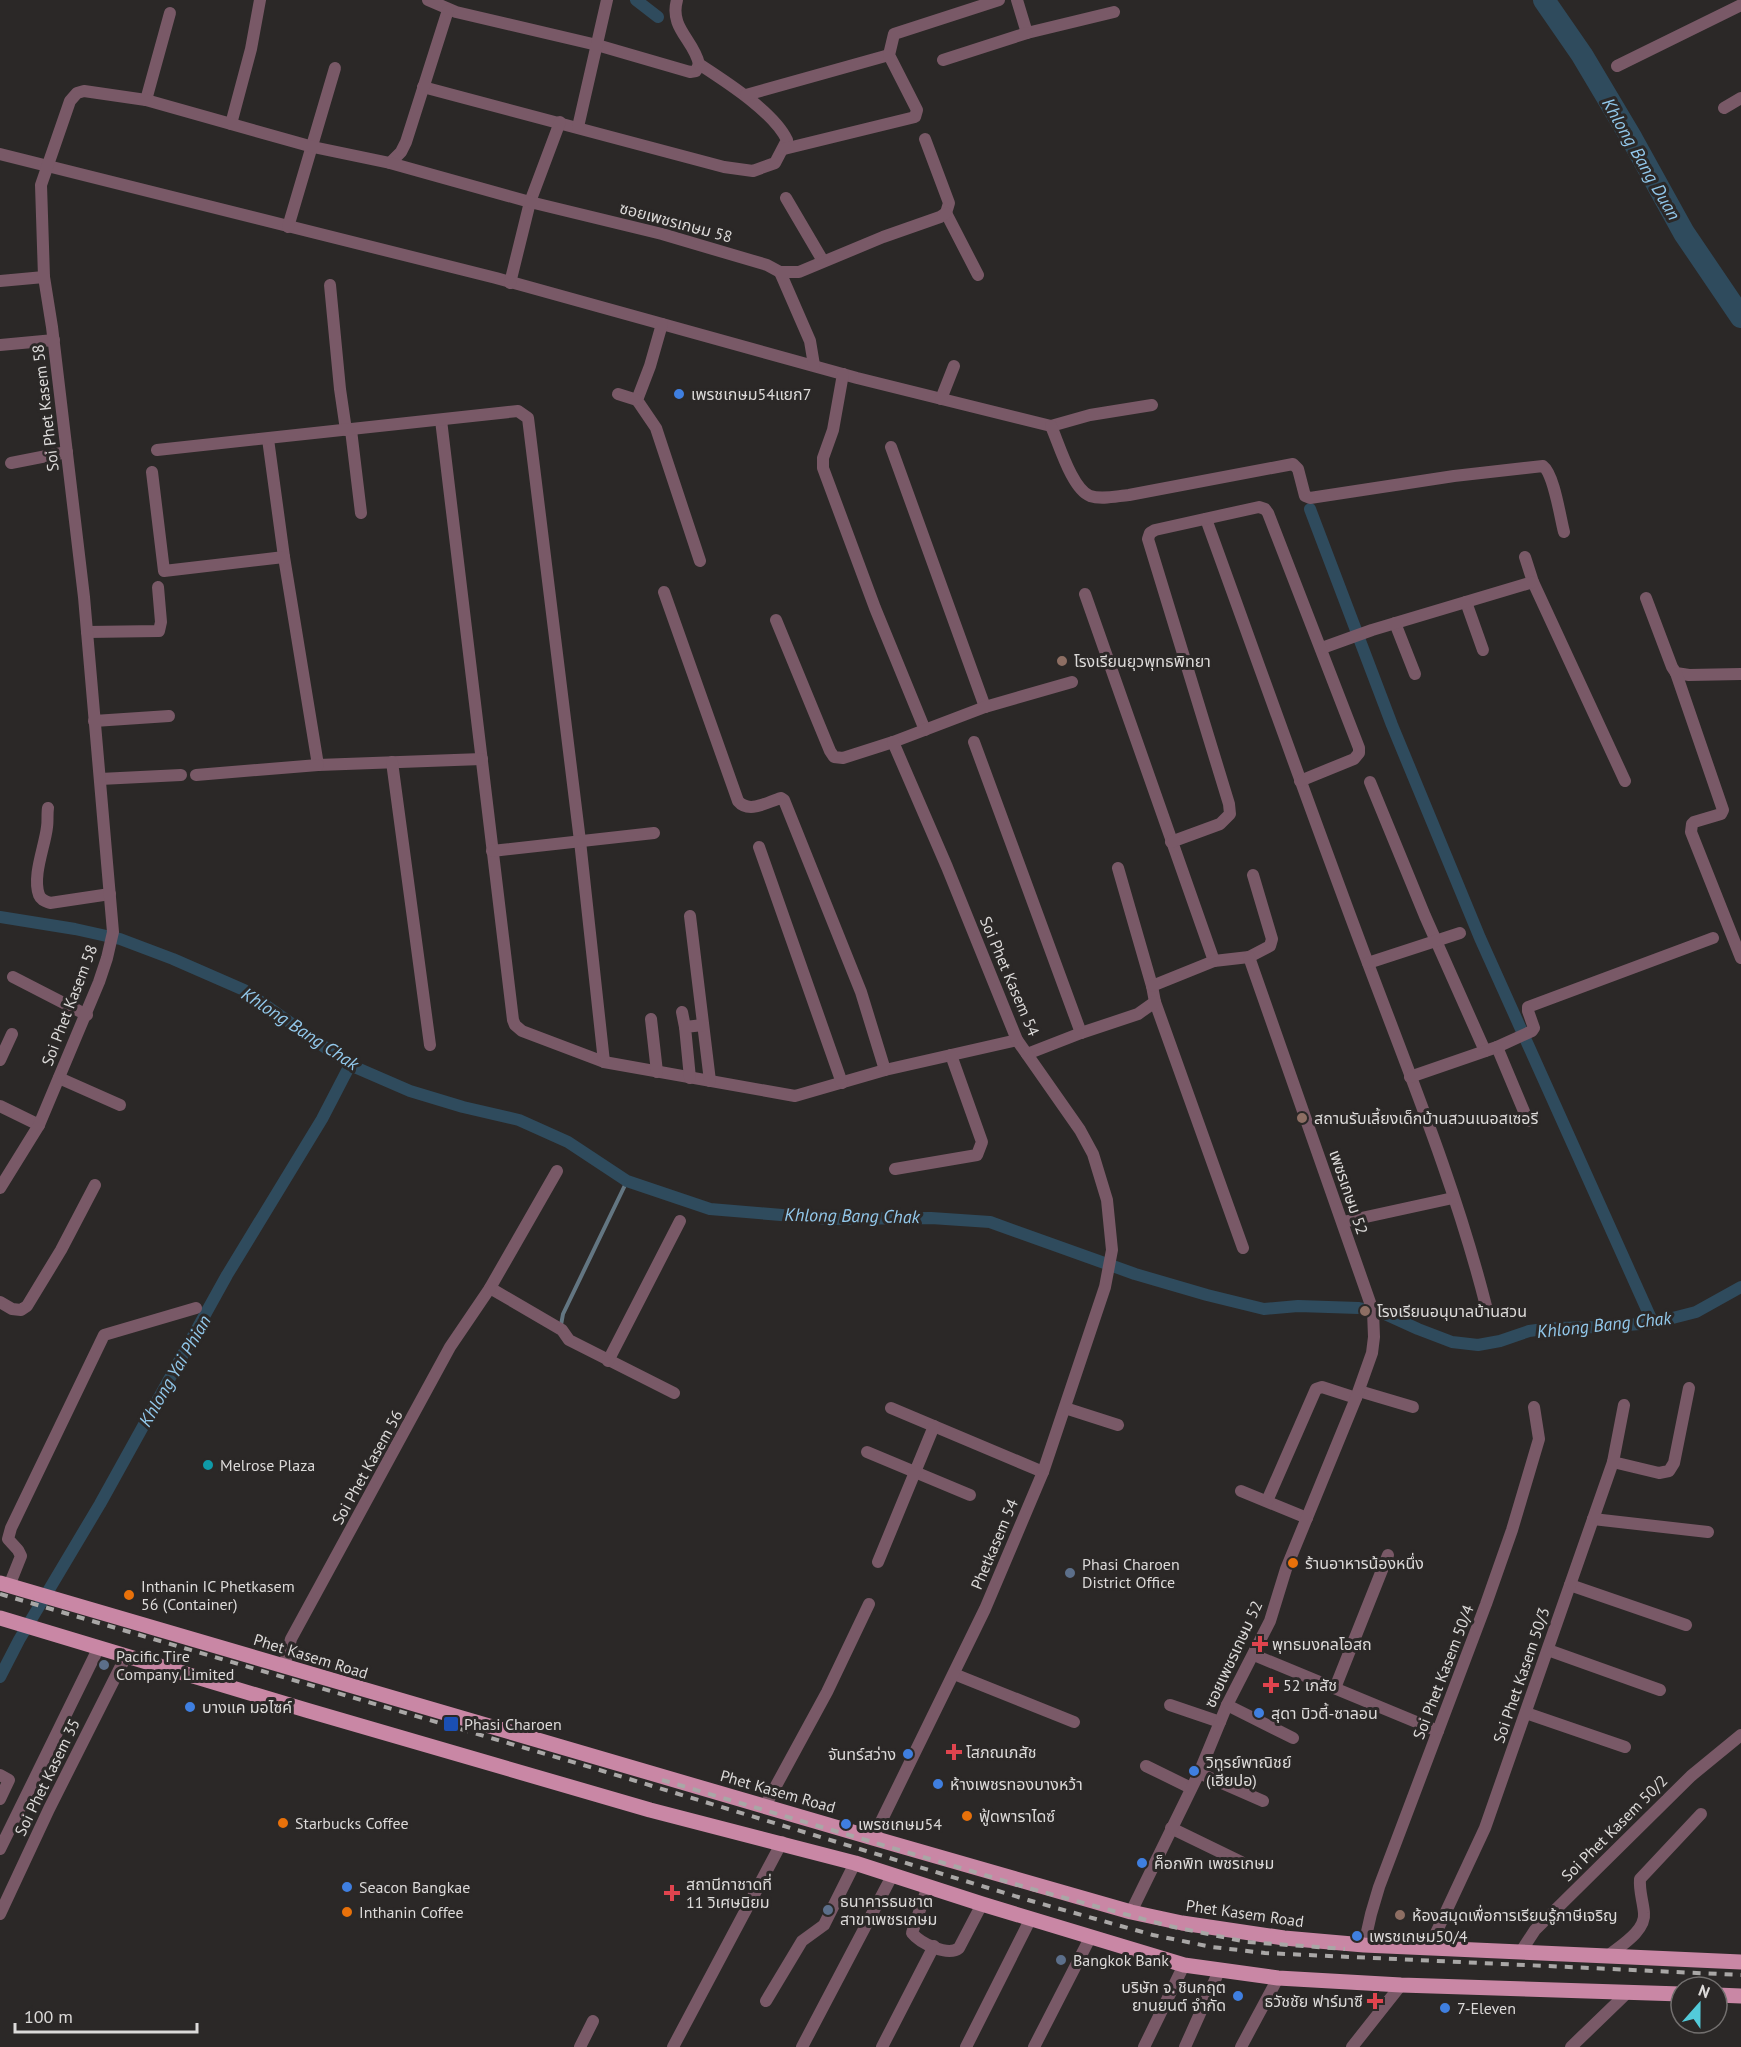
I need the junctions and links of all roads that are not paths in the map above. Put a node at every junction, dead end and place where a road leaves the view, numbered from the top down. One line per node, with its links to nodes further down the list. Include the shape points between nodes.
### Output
1 (261, 0): 24 (street)
2 (428, 0): 8 (street)
3 (607, 0): 12 (street)
4 (677, 0): 15 (street, via 675,13)
5 (999, 0): 13 (street, via 897,32 892,37)
6 (1017, 0): 11 (street)
7 (1741, 5): 16 (street)
8 (448, 10): 12 (street); 18 (street)
9 (1114, 12): 11 (street)
10 (170, 13): 21 (street)
11 (1027, 33): 14 (street)
12 (597, 45): 15 (street, via 690,72); 25 (street)
13 (889, 55): 19 (street); 28 (street, via 917,110 915,117)
14 (943, 60)
15 (699, 64): 19 (street)
16 (1617, 66)
17 (335, 68): 27 (street)
18 (423, 87): 23 (street); 30 (street, via 406,142)
19 (746, 95): 28 (street, via 783,132 787,140)
20 (1741, 98): 22 (street)
21 (146, 100): 24 (street, Soi Phet Kasem 58); 31 (street, Soi Phet Kasem 58, via 77,93 70,101)
22 (1724, 108)
23 (560, 122): 25 (street); 33 (street)
24 (231, 124): 27 (street, Soi Phet Kasem 58)
25 (578, 127): 28 (street, via 753,171 775,163)
26 (925, 139): 34 (street, via 950,203)
27 (313, 147): 30 (street, Soi Phet Kasem 58); 35 (street)
28 (784, 149)
29 (0, 154): 31 (street)
30 (390, 163): 33 (street, ซอยเพชรเกษม 58)
31 (46, 165): 35 (street); 39 (street, Soi Phet Kasem 58, via 41,185)
32 (786, 198): 36 (street)
33 (530, 202): 37 (street, ซอยเพชรเกษม 58, via 662,234); 41 (street)
34 (946, 213): 36 (street); 38 (street)
35 (288, 227): 41 (street)
36 (823, 261): 37 (street, via 800,272)
37 (780, 272): 46 (street, via 810,341)
38 (978, 275)
39 (44, 277): 40 (street); 44 (street, Soi Phet Kasem 58)
40 (0, 281)
41 (510, 283): 43 (street)
42 (330, 285): 55 (street, via 340,389)
43 (662, 324): 46 (street); 51 (street)
44 (54, 340): 45 (street); 59 (street, Soi Phet Kasem 58)
45 (0, 345)
46 (814, 365): 48 (street)
47 (954, 366): 50 (street)
48 (843, 374): 50 (street); 86 (street, via 823,468)
49 (618, 394): 51 (street)
50 (941, 399): 54 (street)
51 (637, 400): 67 (street, via 656,428)
52 (1152, 405): 54 (street)
53 (441, 420): 55 (street); 89 (street); 100 (street, via 518,411 528,418)
54 (1051, 426): 64 (street, via 1077,484 1089,495 1104,498 1293,464 1305,496 1310,498 1543,466 1551,481)
55 (349, 430): 56 (street); 62 (street)
56 (268, 439): 58 (street); 65 (street)
57 (891, 447): 83 (street)
58 (156, 450)
59 (67, 452): 60 (street); 76 (street, Soi Phet Kasem 58)
60 (12, 463)
61 (152, 472): 65 (street, via 164,571)
62 (361, 513)
63 (1206, 519): 77 (street, via 1265,509); 95 (street); 101 (street, via 1155,530 1148,539 1230,814 1220,824)
64 (1564, 532)
65 (284, 557): 91 (street)
66 (1525, 557): 68 (street)
67 (700, 561)
68 (1533, 582): 73 (street); 96 (street)
69 (158, 587): 76 (street, via 159,631)
70 (664, 592): 132 (street, via 738,801 751,807 784,800 861,992)
71 (1085, 594): 101 (street)
72 (1646, 598): 79 (street)
73 (1466, 602): 75 (street); 78 (street)
74 (776, 620): 87 (street, via 834,757 843,758)
75 (1395, 623): 77 (street); 80 (street)
76 (87, 632): 85 (street, Soi Phet Kasem 58)
77 (1322, 648): 95 (street, via 1359,753 1354,759)
78 (1483, 650)
79 (1676, 673): 81 (street); 112 (street, via 1723,810 1694,822 1691,832)
80 (1414, 674)
81 (1741, 674)
82 (1072, 682): 83 (street)
83 (985, 707): 86 (street)
84 (169, 716): 85 (street)
85 (94, 721): 94 (street, Soi Phet Kasem 58)
86 (925, 730): 87 (street)
87 (893, 742): 125 (street, Soi Phet Kasem 54)
88 (974, 742): 123 (street)
89 (482, 759): 90 (street); 103 (street)
90 (392, 762): 91 (street); 126 (street)
91 (318, 765): 93 (street)
92 (181, 775): 94 (street)
93 (196, 775)
94 (100, 778): 106 (street, Soi Phet Kasem 58)
95 (1300, 781): 114 (street)
96 (1624, 781)
97 (1370, 783): 110 (street)
98 (48, 808): 106 (street, via 38,894 50,903)
99 (654, 833): 100 (street)
100 (580, 841): 103 (street); 131 (street)
101 (1171, 842): 113 (street)
102 (759, 847): 138 (street)
103 (492, 852): 131 (street, via 515,1025)
104 (1118, 868): 116 (street)
105 (1253, 875): 111 (street, via 1272,939 1270,946)
106 (110, 894): 119 (street, Soi Phet Kasem 58, via 113,932)
107 (690, 916): 121 (street)
108 (1460, 933): 110 (street)
109 (1713, 938): 127 (street, via 1528,1007 1534,1030)
110 (1436, 941): 114 (street); 127 (street)
111 (1249, 957): 113 (street); 149 (street, เพชรเกษม 52)
112 (1741, 958)
113 (1214, 961): 116 (street)
114 (1368, 963): 134 (street)
115 (13, 977): 119 (street)
116 (1152, 986): 117 (street)
117 (1155, 1002): 123 (street, via 1138,1014); 150 (street)
118 (682, 1012): 122 (street)
119 (87, 1015): 135 (street, Soi Phet Kasem 58)
120 (651, 1019): 133 (street)
121 (703, 1025): 122 (street); 137 (street)
122 (684, 1027): 136 (street)
123 (1081, 1033): 128 (street)
124 (12, 1034): 130 (street)
125 (1017, 1040): 128 (street, Soi Phet Kasem 54); 129 (street)
126 (430, 1045)
127 (1491, 1049): 134 (street); 141 (street)
128 (1027, 1054): 151 (street, Soi Phet Kasem 54, via 1093,1154 1107,1200)
129 (951, 1055): 132 (street); 143 (street, via 982,1142 981,1149 977,1155)
130 (0, 1060)
131 (604, 1062): 133 (street)
132 (885, 1070): 138 (street)
133 (657, 1072): 136 (street)
134 (1410, 1077): 147 (street)
135 (59, 1078): 139 (street); 142 (street, Soi Phet Kasem 58)
136 (690, 1078): 137 (street)
137 (710, 1081): 138 (street, via 795,1096)
138 (842, 1083)
139 (120, 1105)
140 (0, 1106): 142 (street)
141 (1528, 1121)
142 (39, 1125): 146 (street, Soi Phet Kasem 58)
143 (896, 1169)
144 (557, 1171): 152 (street, Soi Phet Kasem 56)
145 (95, 1185): 153 (street, via 27,1306 12,1309)
146 (0, 1188)
147 (1454, 1198): 149 (street); 154 (street)
148 (680, 1221): 157 (street)
149 (1343, 1222): 156 (street, เพชรเกษม 52, via 1372,1311)
150 (1243, 1248)
151 (1112, 1250): 165 (street, Phetkasem 54, via 1105,1287)
152 (490, 1288): 157 (street, via 560,1329 569,1340); 189 (street, Soi Phet Kasem 56, via 450,1347 291,1639)
153 (0, 1302)
154 (1486, 1306)
155 (196, 1308): 180 (street, via 104,1335 11,1528 8,1539 21,1556)
156 (1374, 1337): 160 (street, ซอยเพชรเกษม 52)
157 (608, 1360): 159 (street)
158 (1689, 1388): 169 (street, via 1669,1471 1659,1473)
159 (674, 1393)
160 (1357, 1395): 162 (street); 174 (street, via 1316,1389); 175 (street, ซอยเพชรเกษม 52)
161 (1624, 1405): 169 (street, Soi Phet Kasem 50/3)
162 (1413, 1407)
163 (1534, 1407): 198 (street, Soi Phet Kasem 50/4, via 1539,1439 1508,1540)
164 (891, 1408): 167 (street)
165 (1065, 1408): 166 (street); 171 (street, Phetkasem 54)
166 (1118, 1425)
167 (934, 1426): 170 (street); 171 (street)
168 (867, 1452): 170 (street)
169 (1613, 1462): 176 (street, Soi Phet Kasem 50/3)
170 (915, 1472): 173 (street); 179 (street)
171 (1043, 1472): 190 (street, Phetkasem 54)
172 (1241, 1491): 174 (street)
173 (970, 1495)
174 (1267, 1502): 175 (street)
175 (1307, 1518): 187 (street, ซอยเพชรเกษม 52)
176 (1593, 1519): 177 (street); 181 (street, Soi Phet Kasem 50/3)
177 (1708, 1532)
178 (1388, 1555): 191 (street)
179 (878, 1563)
180 (4, 1585): 189 (main road, Phet Kasem Road)
181 (1570, 1585): 184 (street); 186 (street, Soi Phet Kasem 50/3)
182 (869, 1604): 209 (street)
183 (0, 1618): 185 (main road)
184 (1686, 1625)
185 (98, 1648): 188 (main road); 207 (street)
186 (1548, 1650): 192 (street); 195 (street, Soi Phet Kasem 50/3)
187 (1254, 1655): 191 (street); 194 (street, ซอยเพชรเกษม 52)
188 (126, 1656): 213 (main road, via 650,1810); 221 (street, Soi Phet Kasem 35)
189 (284, 1667): 209 (main road, Phet Kasem Road)
190 (954, 1674): 196 (street); 212 (street, Phetkasem 54)
191 (1335, 1688): 198 (street)
192 (1660, 1690)
193 (1170, 1705): 197 (street)
194 (1227, 1705): 197 (street, ซอยเพชรเกษม 52); 200 (street)
195 (1526, 1713): 201 (street); 226 (street, Soi Phet Kasem 50/3, via 1485,1828)
196 (1074, 1722)
197 (1220, 1722): 203 (street, ซอยเพชรเกษม 52)
198 (1438, 1731): 225 (street, Soi Phet Kasem 50/4, via 1379,1887)
199 (1741, 1736): 227 (street, Soi Phet Kasem 50/2, via 1667,1799 1534,1930)
200 (1293, 1738)
201 (1625, 1747)
202 (1146, 1766): 205 (street)
203 (1199, 1773): 205 (street, ซอยเพชรเกษม 52); 208 (street)
204 (0, 1775): 206 (street, via 9,1780)
205 (1191, 1788): 211 (street, ซอยเพชรเกษม 52)
206 (2, 1795): 207 (street)
207 (24, 1800): 214 (street)
208 (1263, 1801)
209 (765, 1806): 212 (main road, Phet Kasem Road)
210 (1701, 1814): 228 (street, via 1640,1879 1643,1924)
211 (1171, 1828): 215 (street); 220 (street, ซอยเพชรเกษม 52)
212 (873, 1838): 220 (main road, Phet Kasem Road)
213 (782, 1842): 216 (main road); 239 (street)
214 (0, 1849)
215 (1241, 1862)
216 (855, 1863): 217 (main road); 236 (street, via 824,1925 802,1941)
217 (893, 1874): 218 (main road); 240 (street)
218 (928, 1886): 219 (main road); 224 (street, via 912,1933)
219 (982, 1904): 222 (main road); 224 (street, via 959,1948 950,1952)
220 (1131, 1912): 225 (main road, Phet Kasem Road, via 1234,1931)
221 (0, 1914)
222 (1031, 1918): 223 (main road); 242 (street)
223 (1091, 1936): 230 (main road); 243 (street)
224 (934, 1946): 241 (street)
225 (1364, 1946): 226 (main road, Phet Kasem Road)
226 (1429, 1948): 227 (main road, Phet Kasem Road)
227 (1520, 1953): 228 (main road, Phet Kasem Road)
228 (1608, 1956): 229 (main road, Phet Kasem Road)
229 (1741, 1962)
230 (1184, 1965): 231 (main road); 244 (street)
231 (1219, 1971): 232 (main road); 245 (street)
232 (1278, 1978): 233 (main road); 246 (street)
233 (1401, 1985): 234 (main road); 247 (street)
234 (1628, 1992): 235 (main road); 248 (street)
235 (1669, 1994)
236 (766, 2001)
237 (593, 2021): 238 (street)
238 (580, 2047)
239 (674, 2047)
240 (802, 2047)
241 (882, 2047)
242 (966, 2047)
243 (1034, 2047)
244 (1144, 2047)
245 (1185, 2047)
246 (1241, 2047)
247 (1352, 2047)
248 (1571, 2047)

